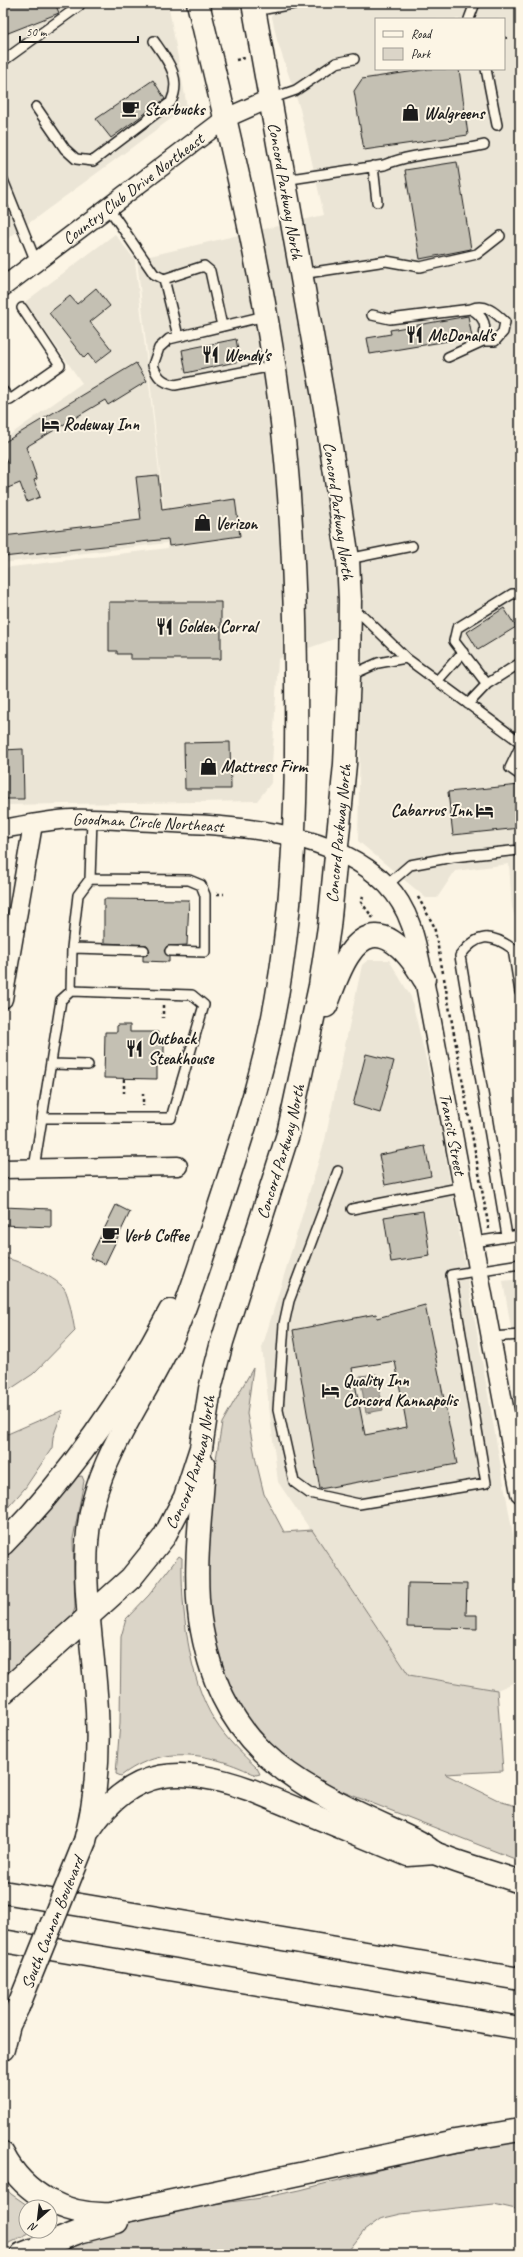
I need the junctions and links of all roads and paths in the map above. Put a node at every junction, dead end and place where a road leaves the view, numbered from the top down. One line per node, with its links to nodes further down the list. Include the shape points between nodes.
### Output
1 (77, 3): 13 (lane, via 78,6)
2 (198, 3): 17 (highway)
3 (298, 3): 5 (lane)
4 (475, 3): 6 (lane)
5 (254, 7): 15 (highway, Concord Parkway North)
6 (469, 18)
7 (509, 37): 8 (path)
8 (505, 38)
9 (154, 42): 16 (lane, via 172,68 175,93 171,102 93,161 76,159 70,154)
10 (246, 58): 12 (path)
11 (354, 59): 15 (lane, via 336,63 296,90)
12 (236, 60)
13 (3, 61)
14 (486, 70): 18 (lane)
15 (269, 99): 17 (street, Country Club Drive Northeast); 22 (highway, Concord Parkway North)
16 (36, 107)
17 (226, 118): 24 (street, Country Club Drive Northeast); 33 (highway)
18 (497, 125)
19 (484, 144): 20 (lane)
20 (373, 166): 22 (lane); 23 (lane)
21 (3, 180): 26 (lane)
22 (284, 180): 27 (highway, Concord Parkway North)
23 (377, 202)
24 (108, 207): 26 (street, Country Club Drive Northeast); 28 (lane, via 154,274)
25 (500, 236): 27 (lane, via 477,254 420,267 386,261)
26 (36, 262): 29 (street, Country Club Drive Northeast)
27 (301, 274): 41 (highway, Concord Parkway North)
28 (164, 279): 34 (lane, via 204,266 210,271); 35 (lane)
29 (3, 287)
30 (22, 308): 39 (lane, via 60,365 10,400)
31 (471, 308): 32 (lane, via 390,319); 36 (lane, via 481,314 486,327); 36 (lane, via 488,308 504,322 503,332 495,341)
32 (372, 315)
33 (265, 316): 34 (lane); 38 (highway)
34 (222, 326): 35 (lane)
35 (178, 336): 38 (lane, via 169,339 154,357 153,365 157,375 165,382 175,385)
36 (483, 341): 37 (lane)
37 (448, 358)
38 (273, 366): 57 (highway, via 284,436 295,595 297,684)
39 (3, 391)
40 (412, 546): 41 (lane)
41 (348, 559): 43 (highway, Concord Parkway North)
42 (520, 594): 44 (lane, via 512,594 457,628 454,641)
43 (350, 612): 45 (lane, via 363,616); 47 (highway, Concord Parkway North)
44 (462, 652): 48 (lane); 49 (lane)
45 (406, 658): 47 (lane, via 378,663); 48 (lane)
46 (520, 663): 49 (lane)
47 (350, 676): 59 (highway, Concord Parkway North, via 343,799)
48 (437, 681): 50 (lane)
49 (487, 684): 50 (lane)
50 (468, 704): 51 (lane)
51 (520, 742)
52 (520, 747): 53 (lane, via 510,768)
53 (520, 775)
54 (92, 819): 55 (street, Goodman Circle Northeast); 57 (street, Goodman Circle Northeast, via 200,825); 60 (lane)
55 (33, 824): 56 (street, Goodman Circle Northeast); 70 (street)
56 (3, 829)
57 (294, 837): 59 (street, Transit Street); 85 (highway, via 288,921 277,1003 254,1095)
58 (520, 850): 61 (lane, via 453,857 410,865)
59 (337, 851): 61 (street, Transit Street); 71 (highway, Concord Parkway North, via 320,986)
60 (90, 879): 64 (lane, via 78,895); 66 (lane, via 189,880 201,885 206,894 205,952)
61 (386, 885): 67 (street, Transit Street, via 407,913)
62 (363, 896): 63 (path, via 360,902)
63 (374, 920)
64 (72, 948): 65 (lane); 68 (lane)
65 (144, 950)
66 (170, 951)
67 (424, 979): 71 (highway, via 412,958 398,944 384,937 365,939 350,953); 83 (street, Transit Street)
68 (71, 991): 74 (lane, via 61,1000); 78 (lane, via 192,995 204,1005 171,1118)
69 (520, 992): 87 (lane, via 513,949 501,940 485,937 468,945 460,956)
70 (3, 1000)
71 (307, 1050): 93 (highway, Concord Parkway North, via 288,1134 215,1366)
72 (164, 1057): 73 (path)
73 (175, 1058)
74 (51, 1064): 75 (lane); 78 (lane)
75 (88, 1065)
76 (124, 1079): 77 (path)
77 (124, 1093)
78 (43, 1118): 81 (lane)
79 (178, 1166): 81 (street)
80 (3, 1168): 81 (street)
81 (34, 1168)
82 (338, 1171): 90 (lane, via 288,1301 284,1324 278,1410 294,1482 309,1493 359,1504 486,1483 451,1275)
83 (464, 1187): 84 (lane); 88 (street, Transit Street)
84 (352, 1209)
85 (217, 1212): 95 (highway, via 169,1313 114,1405 69,1469); 96 (highway, via 178,1324 113,1450 98,1486 89,1527)
86 (520, 1235): 87 (lane)
87 (507, 1236): 88 (lane)
88 (474, 1242): 90 (street, Transit Street)
89 (520, 1264): 90 (lane)
90 (479, 1270): 92 (street, Transit Street)
91 (520, 1335): 92 (lane)
92 (492, 1338): 94 (street, Transit Street)
93 (207, 1422): 96 (highway, Concord Parkway North, via 188,1490 164,1537 131,1578); 99 (highway, via 198,1595 201,1625 210,1664 228,1708 251,1740 284,1771 306,1787 343,1807 417,1840)
94 (520, 1493)
95 (3, 1544)
96 (87, 1616): 97 (highway, Concord Parkway North); 98 (highway, via 95,1678 98,1749 96,1783)
97 (3, 1694)
98 (86, 1838): 99 (highway, via 108,1805 130,1788 156,1778 189,1774 251,1790 408,1855); 105 (highway, South Cannon Boulevard, bridge)
99 (435, 1853): 100 (highway)
100 (520, 1882)
101 (3, 1892): 103 (highway)
102 (3, 1941): 104 (highway)
103 (520, 1979)
104 (520, 2028)
105 (3, 2049)
106 (520, 2130): 108 (highway, via 454,2141)
107 (3, 2154): 108 (highway, via 14,2172 36,2193 76,2212 93,2215 111,2214)
108 (196, 2197): 109 (highway, via 79,2232)
109 (22, 2254)

